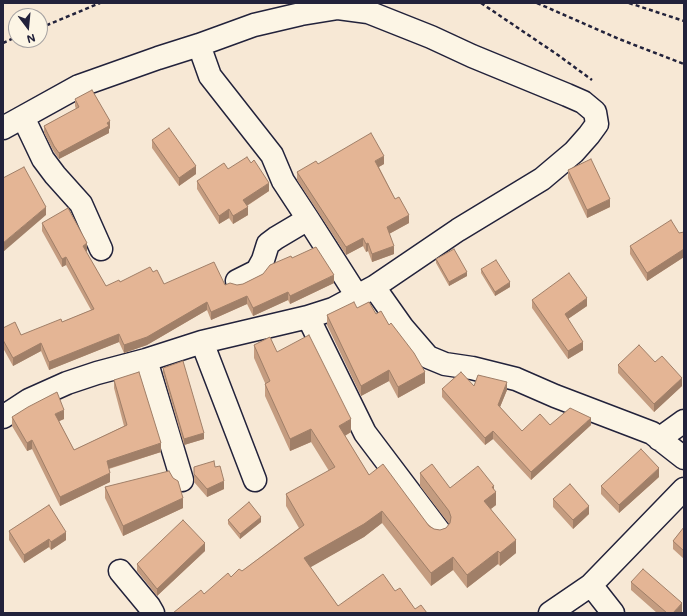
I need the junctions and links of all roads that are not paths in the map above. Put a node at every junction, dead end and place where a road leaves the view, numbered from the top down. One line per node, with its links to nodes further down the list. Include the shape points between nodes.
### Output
1 (199, 45): 2 (street, via 79,86); 4 (street, via 210,76 272,154 283,181); 7 (street, via 254,25 301,14 338,8 368,12 567,95 595,112 597,124 589,135 574,152 542,179 458,230)
2 (23, 116): 3 (street); 5 (street, via 43,159 80,204)
3 (3, 128)
4 (308, 219): 6 (street, via 268,244 257,271); 7 (street)
5 (101, 249)
6 (237, 281)
7 (366, 292): 8 (street, via 333,309); 13 (street, via 428,356 445,364 516,379 652,433)
8 (308, 317): 9 (street); 18 (street, via 365,433)
9 (202, 342): 10 (street); 16 (street)
10 (146, 360): 11 (street, via 67,383); 15 (street)
11 (4, 413)
12 (684, 421): 13 (street)
13 (660, 439): 14 (street)
14 (684, 458)
15 (182, 480)
16 (255, 480)
17 (684, 489): 20 (street)
18 (439, 530)
19 (120, 571): 21 (street)
20 (591, 585): 22 (street); 23 (street)
21 (153, 613)
22 (550, 613)
23 (612, 613)

